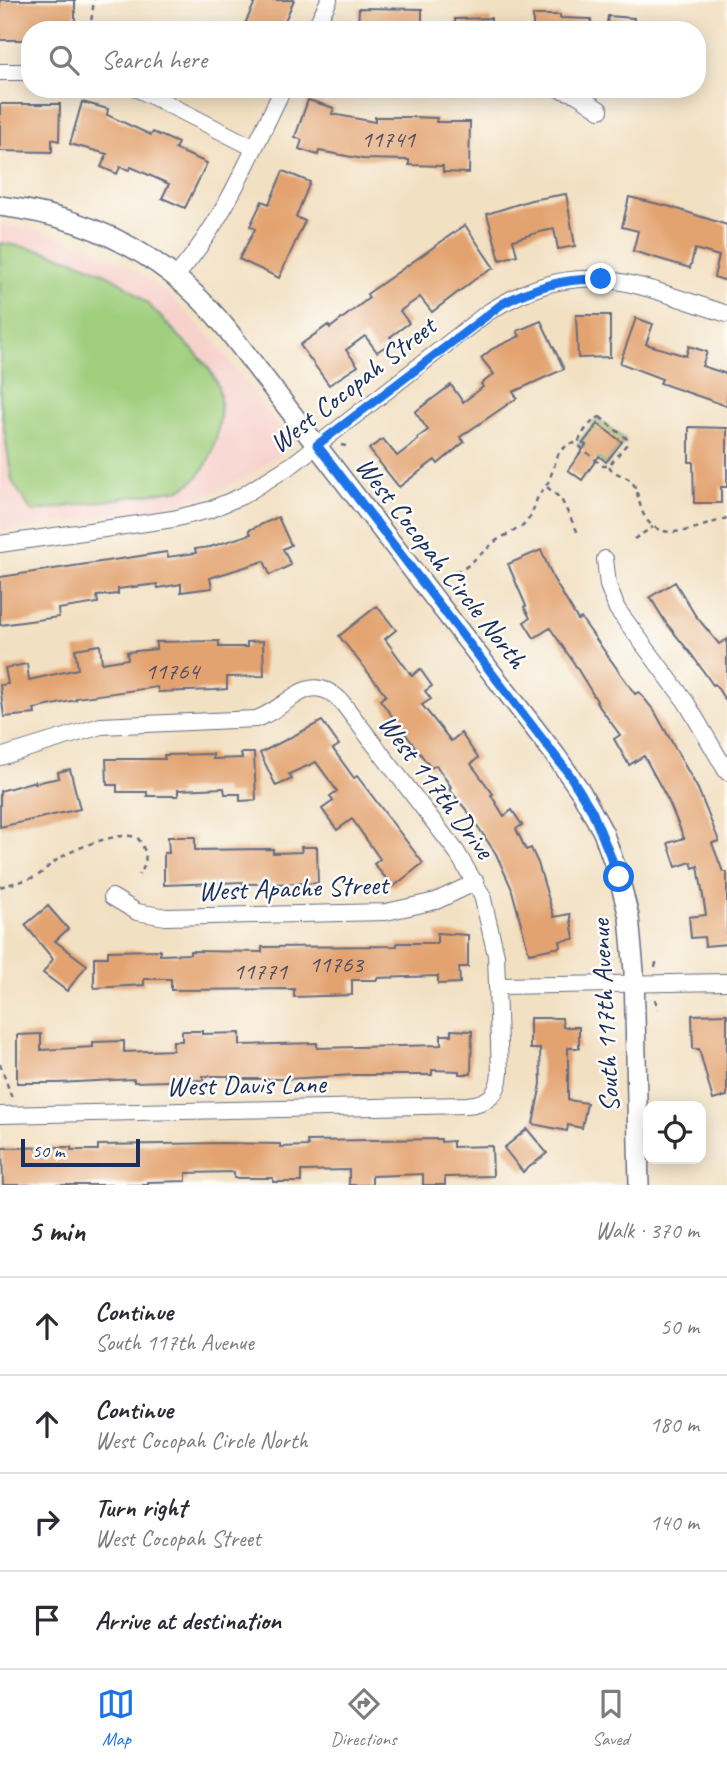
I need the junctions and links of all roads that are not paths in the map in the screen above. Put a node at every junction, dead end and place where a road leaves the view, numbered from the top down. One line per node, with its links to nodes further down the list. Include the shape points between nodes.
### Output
1 (329, 0): 2 (street)
2 (318, 21)
3 (0, 72): 4 (street)
4 (21, 72)
5 (156, 98): 9 (street)
6 (279, 98): 9 (street)
7 (582, 98): 8 (street)
8 (600, 110)
9 (254, 148): 11 (street, via 208,236)
10 (0, 206): 11 (street, West Cocopah Circle North, via 85,226 126,244)
11 (176, 276): 13 (street, West Cocopah Circle North, via 217,316)
12 (727, 314): 13 (street, West Cocopah Street, via 617,280 569,280 534,289 487,313)
13 (317, 445): 14 (street, West Cocopah Street, via 261,485 209,510); 18 (street, West Cocopah Circle North)
14 (0, 544)
15 (606, 559): 17 (street, via 608,585 617,609 686,702)
16 (0, 757): 19 (street, West 117th Drive, via 101,726 256,719 299,692 317,688 341,702)
17 (727, 772)
18 (569, 774): 22 (street, South 117th Avenue, via 597,822 619,877 629,917)
19 (476, 882): 20 (street, West Apache Street, via 419,906 377,912 166,917 137,912); 23 (street, West 117th Drive, via 494,939)
20 (112, 897)
21 (727, 982): 22 (street)
22 (635, 984): 23 (street); 26 (street, South 117th Avenue)
23 (498, 986): 24 (street, West 117th Drive, via 500,1073)
24 (492, 1097): 25 (street, West Davis Lane, via 467,1105)
25 (0, 1115)
26 (639, 1185)

